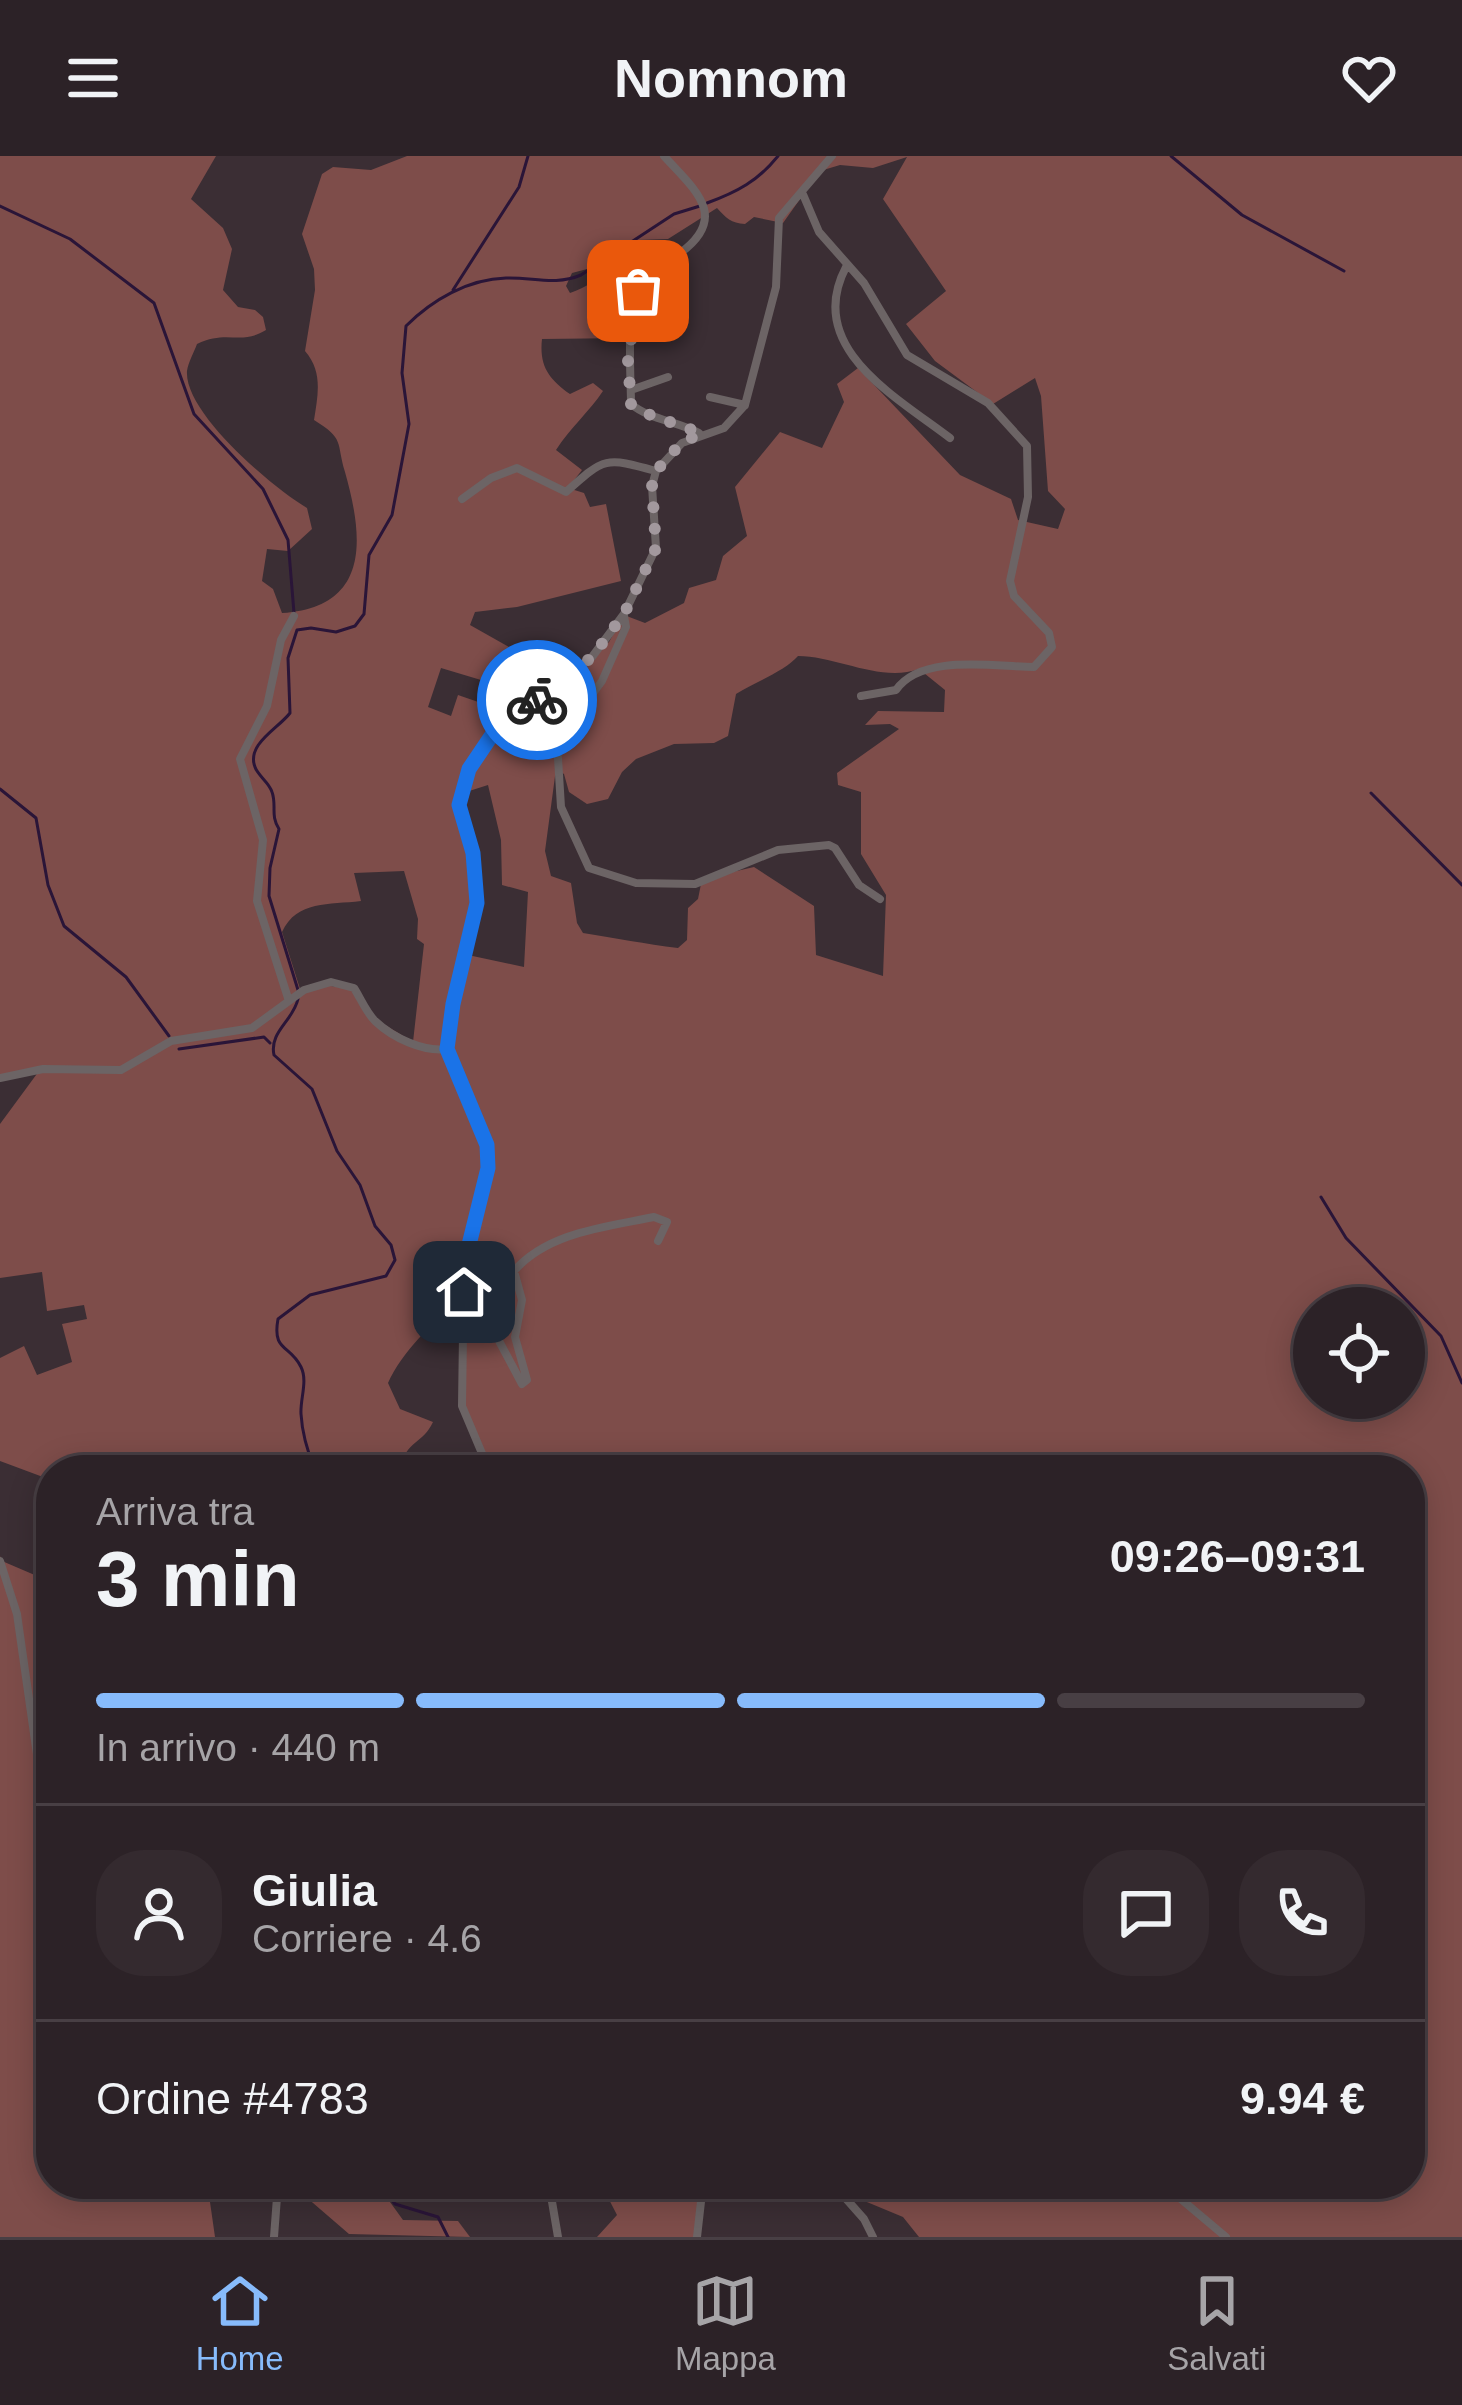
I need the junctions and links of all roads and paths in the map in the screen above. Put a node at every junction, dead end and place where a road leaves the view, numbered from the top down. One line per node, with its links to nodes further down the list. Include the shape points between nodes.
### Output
1 (664, 156): 6 (street, via 704,201 707,216 695,239 642,281)
2 (832, 156): 3 (street)
3 (802, 192): 4 (street); 8 (street, via 779,218 776,287)
4 (846, 267): 10 (street, via 835,287 834,319 859,368); 15 (street, via 908,355 988,403 1027,446 1028,497 1010,581 1052,647 1034,667 927,669 896,690)
5 (668, 377): 6 (street)
6 (631, 390): 9 (street, via 631,404 644,414)
7 (710, 397): 8 (street)
8 (745, 405): 9 (street, via 724,428)
9 (701, 434): 11 (street)
10 (950, 438)
11 (656, 471): 12 (street, via 598,464 566,493 517,468); 13 (street, via 656,548)
12 (462, 499)
13 (624, 614): 16 (street, via 602,681 557,742 561,807 589,868 636,884 695,884 778,850 829,845 859,885); 18 (street, via 592,657 494,732 469,769 459,805 477,903)
14 (294, 616): 17 (street, via 267,706 240,759 263,840 256,901)
15 (862, 696)
16 (880, 898)
17 (290, 997): 18 (street, via 343,983 390,1032); 19 (street, via 252,1028 171,1041 122,1070 43,1069)
18 (447, 1049): 21 (street, via 487,1145)
19 (0, 1078)
20 (658, 1241): 21 (street, via 667,1222 654,1217 572,1235 529,1254 514,1271 523,1300 515,1337 522,1384)
21 (464, 1292): 22 (street, via 462,1406)
22 (483, 1455)
23 (0, 1561): 24 (street, via 17,1614)
24 (36, 1748)
25 (277, 2199): 30 (street)
26 (552, 2199): 31 (street)
27 (701, 2199): 32 (street)
28 (847, 2199): 33 (street)
29 (1180, 2199): 34 (street)
30 (274, 2237)
31 (558, 2237)
32 (697, 2237)
33 (873, 2237)
34 (1226, 2237)

